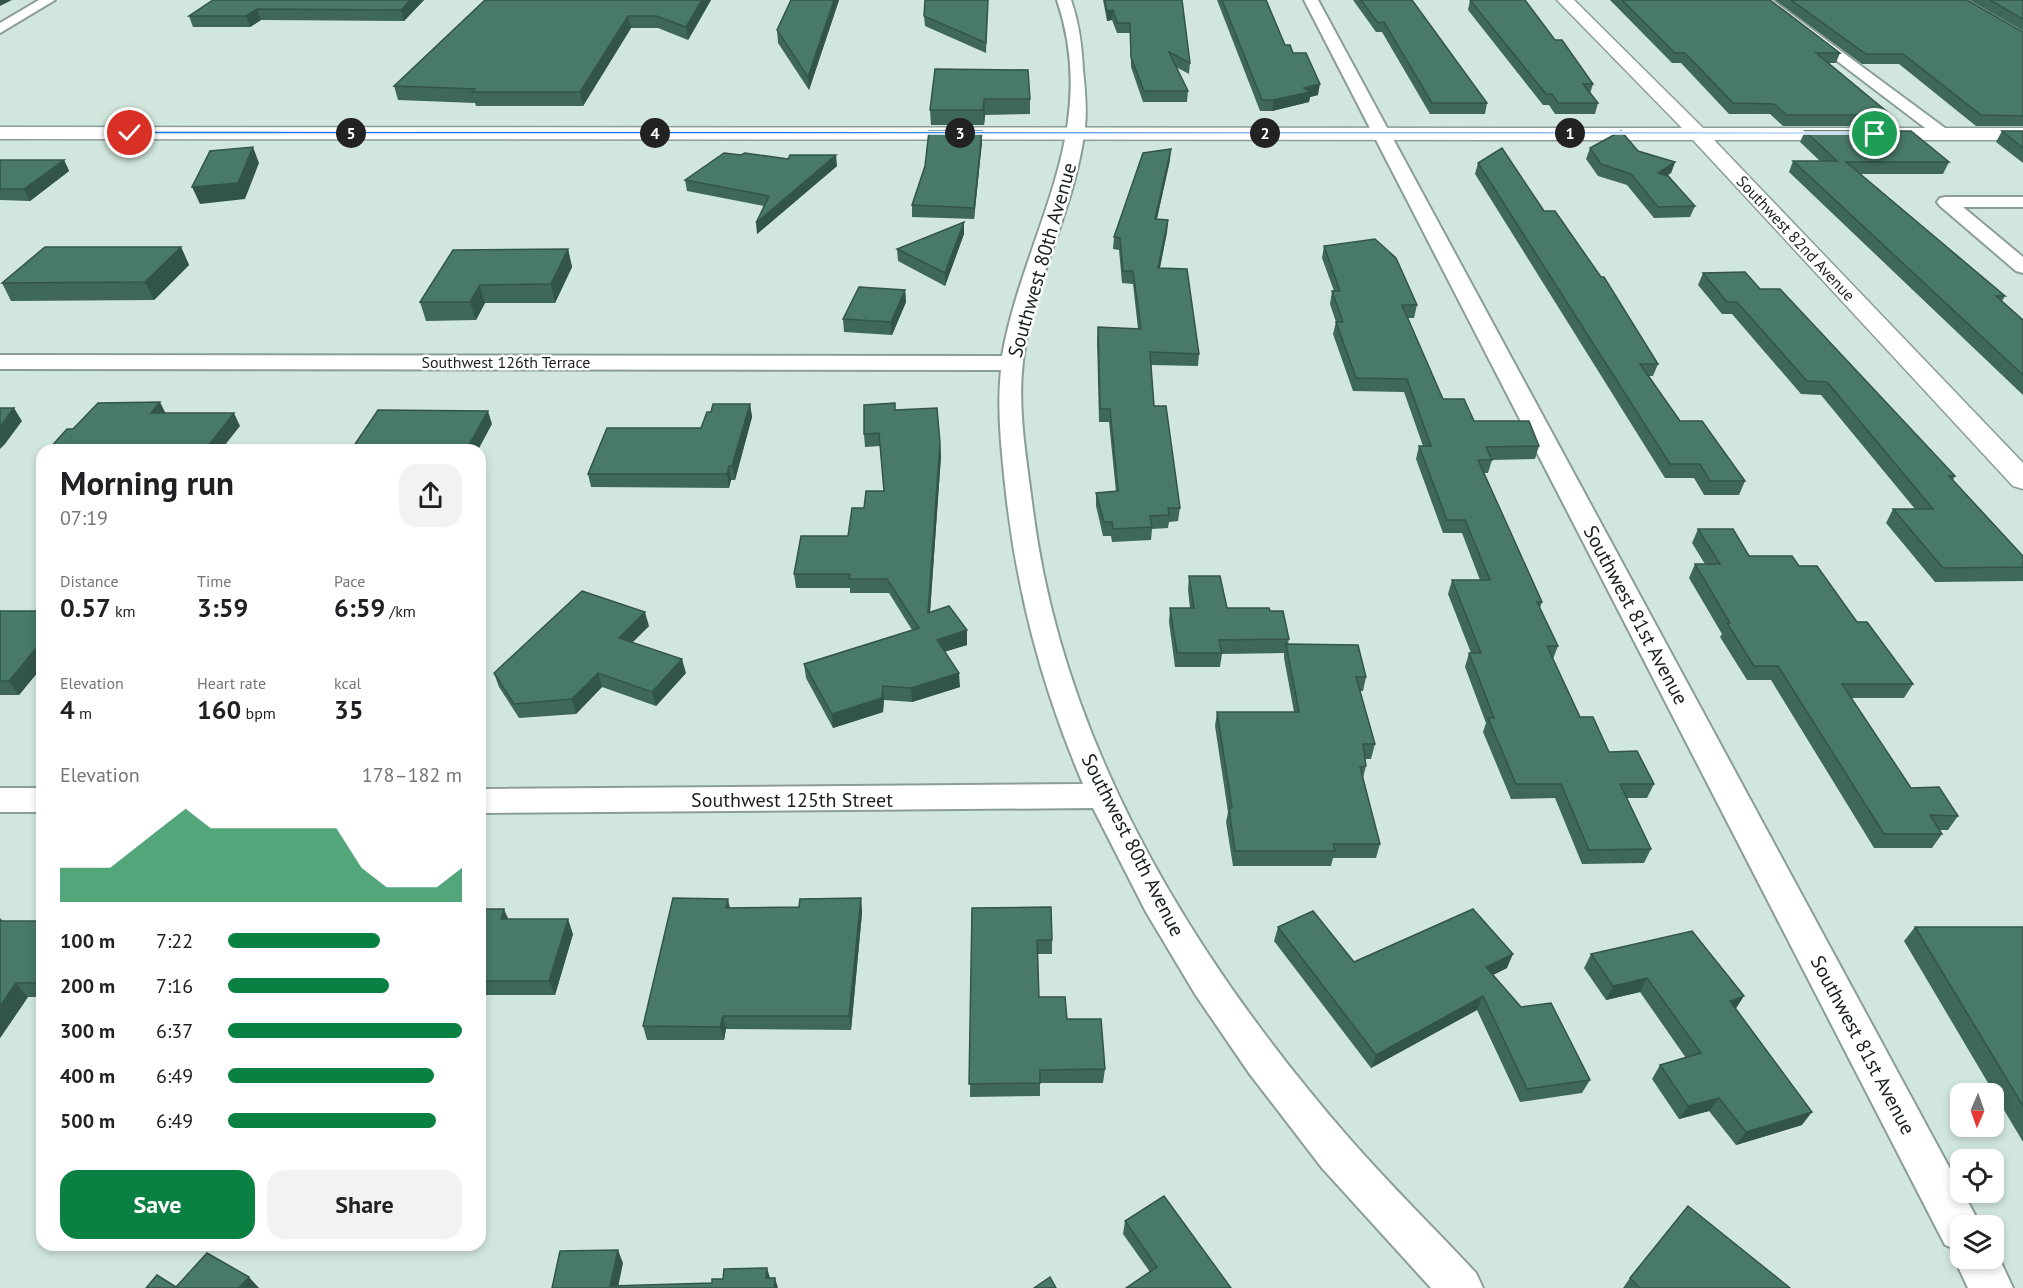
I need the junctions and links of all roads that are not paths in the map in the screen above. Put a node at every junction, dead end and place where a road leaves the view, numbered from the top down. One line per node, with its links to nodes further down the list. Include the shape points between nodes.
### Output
1 (48, 0): 6 (street)
2 (1064, 0): 9 (street, Southwest 80th Avenue, via 1075,41)
3 (1311, 0): 7 (street, Southwest 81st Avenue)
4 (1565, 0): 10 (street, Southwest 82nd Avenue)
5 (1764, 0): 11 (street)
6 (0, 29)
7 (1381, 132): 9 (street); 10 (street); 22 (street, Southwest 81st Avenue)
8 (0, 133): 9 (street)
9 (1075, 134): 16 (street, Southwest 80th Avenue)
10 (1698, 134): 11 (street); 17 (street, Southwest 82nd Avenue)
11 (1943, 134): 12 (street)
12 (2023, 134)
13 (2023, 202): 14 (street, via 1946,202)
14 (2023, 267)
15 (0, 362): 16 (street, Southwest 126th Terrace)
16 (1012, 363): 18 (street, Southwest 80th Avenue, via 1014,469 1024,554 1050,657)
17 (2023, 480)
18 (1103, 796): 21 (street, Southwest 125th Street); 24 (street, Southwest 80th Avenue, via 1155,898 1279,1082 1322,1137)
19 (0, 800): 20 (street)
20 (36, 800)
21 (486, 801)
22 (1952, 1215)
23 (1982, 1269): 25 (street)
24 (1461, 1288)
25 (1991, 1288)

